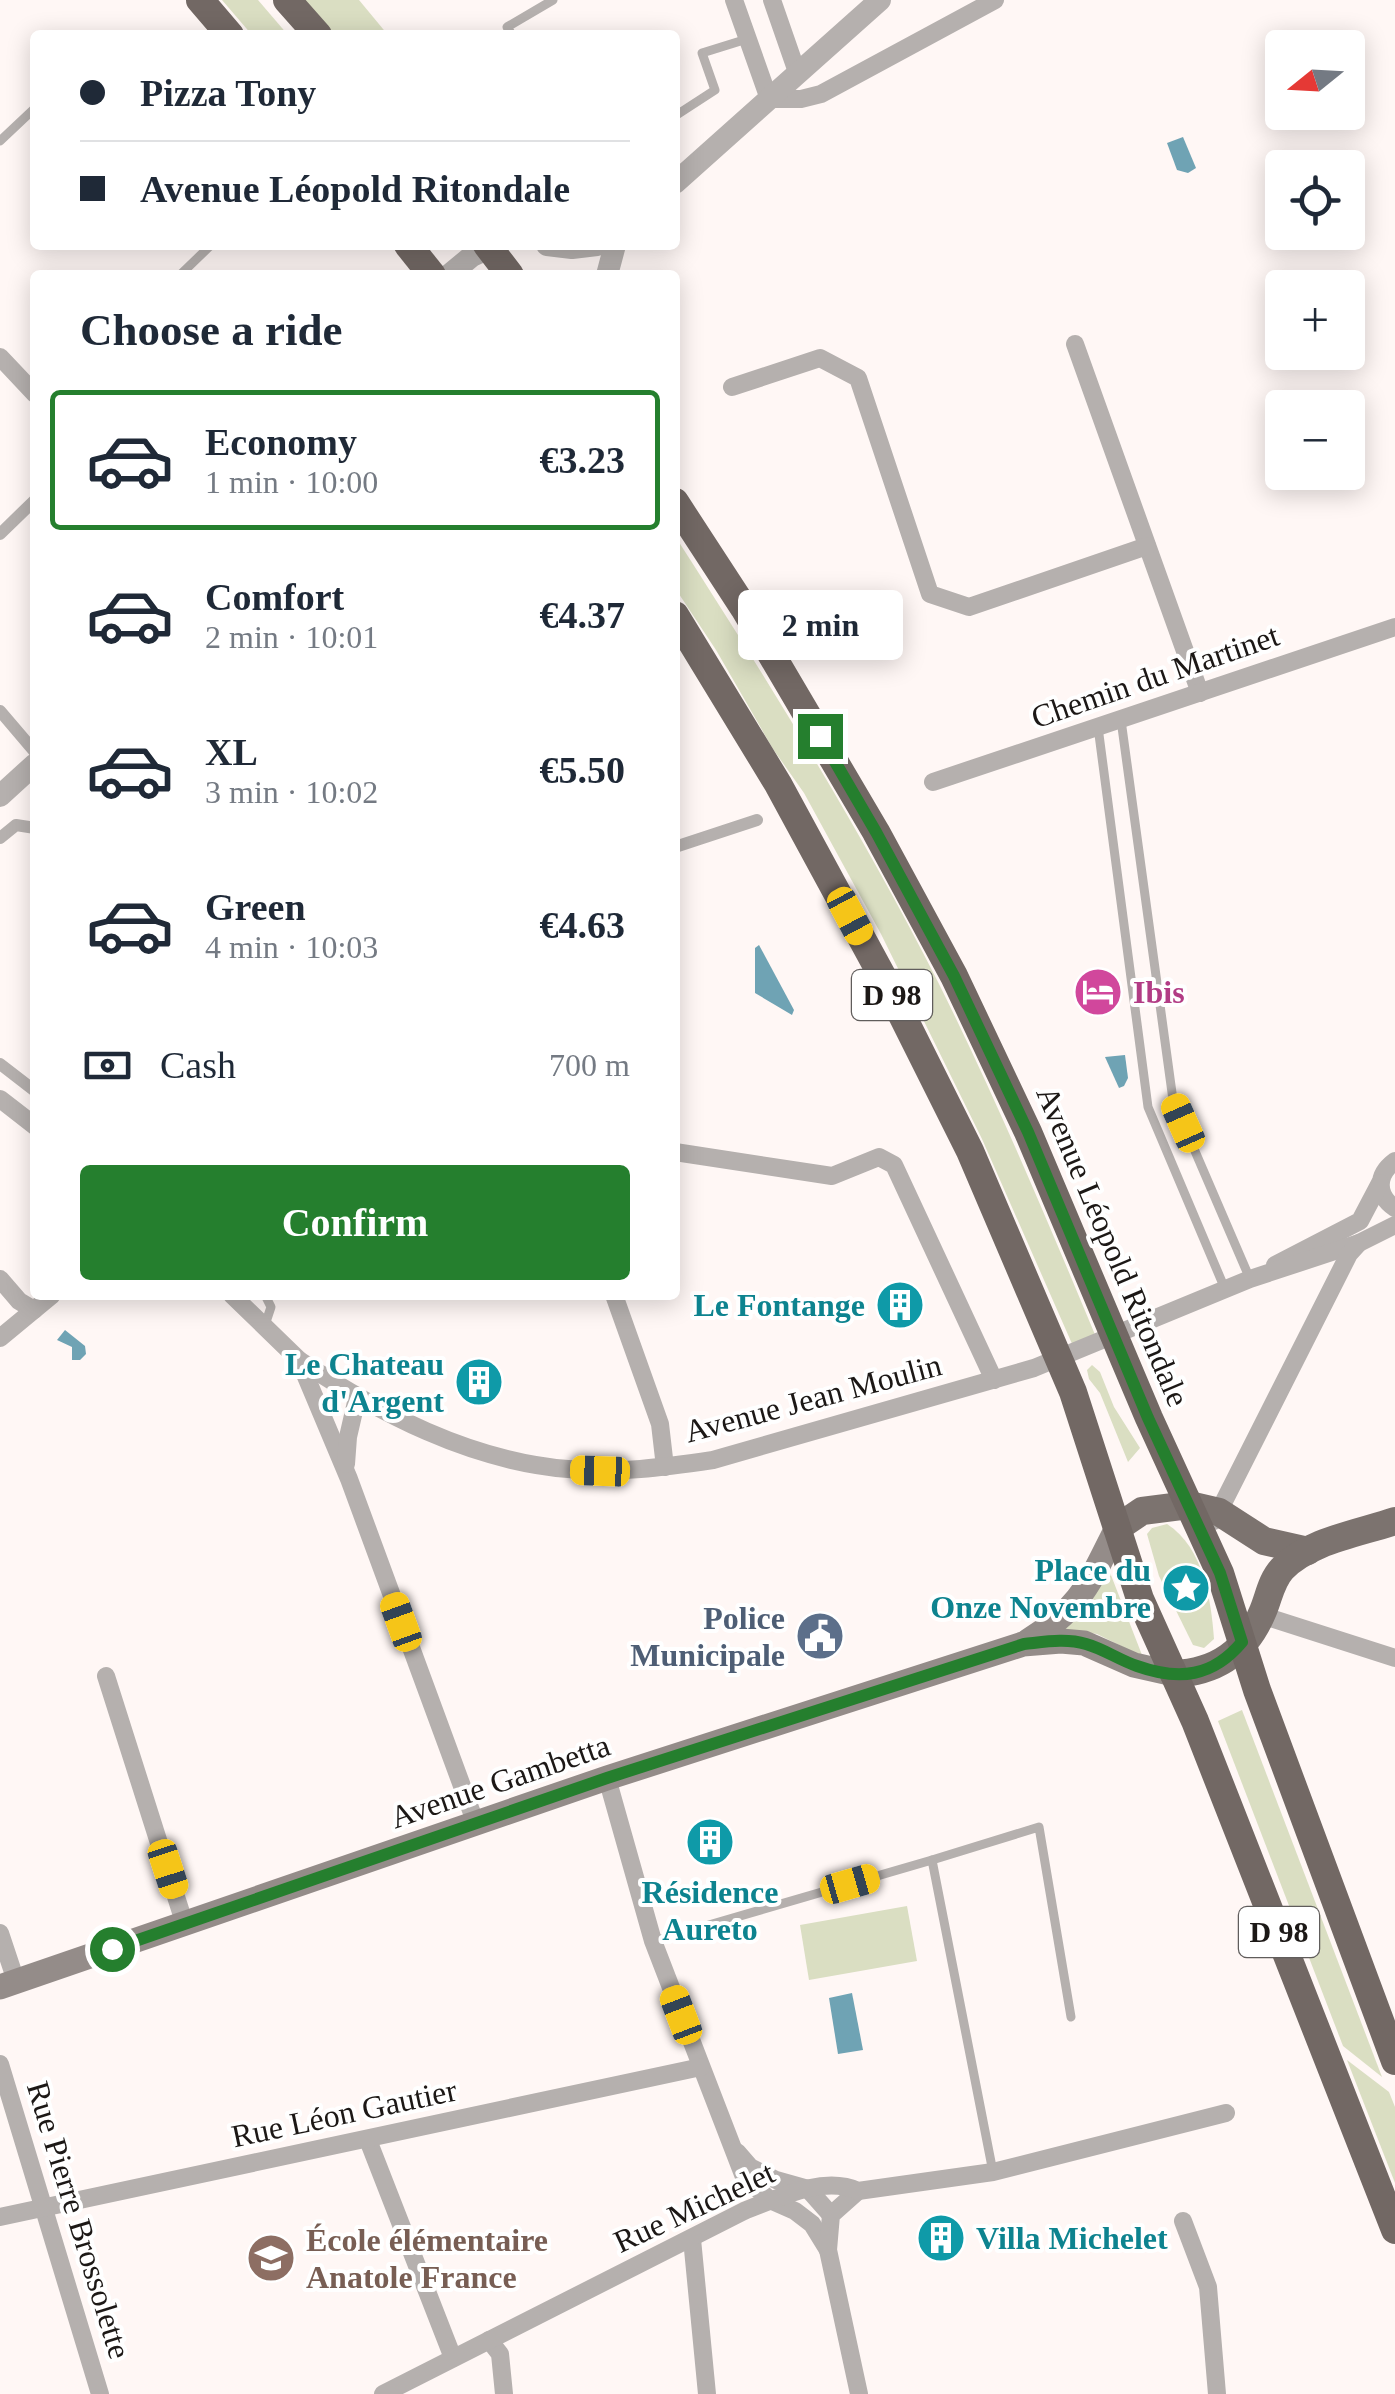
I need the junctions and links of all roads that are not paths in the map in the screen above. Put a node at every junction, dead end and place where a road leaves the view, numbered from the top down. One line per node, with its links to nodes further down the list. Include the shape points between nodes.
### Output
1 (200, 0): 8 (highway)
2 (287, 0): 9 (highway)
3 (554, 0): 10 (lane)
4 (734, 0): 11 (street)
5 (772, 0): 12 (street)
6 (880, 0): 12 (street)
7 (989, 4): 13 (street, via 821,94)
8 (226, 30)
9 (314, 30)
10 (509, 30)
11 (747, 39): 13 (street); 15 (lane, via 702,53 715,90)
12 (797, 72): 13 (street)
13 (769, 99): 17 (street)
14 (30, 113): 16 (lane)
15 (680, 113)
16 (0, 140)
17 (680, 179)
18 (206, 250): 21 (lane)
19 (412, 250): 22 (highway)
20 (485, 250): 23 (street)
21 (185, 270)
22 (428, 270)
23 (456, 270)
24 (1075, 344): 31 (street)
25 (0, 356): 27 (street)
26 (732, 387): 31 (street, via 820,358 858,378 930,594 969,608)
27 (30, 389)
28 (30, 505): 30 (street)
29 (680, 510): 65 (highway, Avenue Léopold Ritondale / D 98, via 876,832 954,976)
30 (0, 534)
31 (1147, 546): 34 (street)
32 (680, 624): 67 (highway, D 98, via 778,784 886,983 970,1151)
33 (1395, 627): 34 (street, Chemin du Martinet)
34 (1200, 693): 36 (street, Chemin du Martinet)
35 (0, 710): 38 (street)
36 (1121, 720): 37 (street, Chemin du Martinet); 57 (lane, via 1173,1100)
37 (1098, 727): 40 (street, Chemin du Martinet); 58 (lane, via 1148,1107)
38 (30, 759)
39 (30, 769): 41 (street)
40 (933, 782)
41 (0, 796)
42 (757, 820): 45 (street)
43 (30, 827): 44 (street, via 16,825)
44 (0, 838)
45 (680, 845)
46 (0, 1064): 47 (street)
47 (30, 1088)
48 (0, 1098): 49 (street)
49 (30, 1122)
50 (1394, 1148): 52 (lane)
51 (680, 1153): 69 (street, via 832,1176 879,1158 894,1165)
52 (1387, 1171): 53 (street, via 1384,1200); 57 (street, via 1360,1221)
53 (1395, 1208)
54 (1395, 1225): 55 (street)
55 (1359, 1244): 57 (street); 75 (street, via 1348,1254)
56 (0, 1279): 63 (street)
57 (1250, 1279): 58 (street)
58 (1225, 1289): 65 (street)
59 (46, 1300): 63 (street)
60 (237, 1300): 64 (street, Avenue Jean Moulin)
61 (267, 1300): 64 (lane)
62 (616, 1300): 72 (street, via 660,1424)
63 (34, 1310): 66 (street)
64 (265, 1327): 68 (street, Avenue Jean Moulin)
65 (1115, 1337): 67 (street, Avenue Jean Moulin); 74 (highway, Avenue Léopold Ritondale / D 98)
66 (0, 1338)
67 (1058, 1359): 69 (street, Avenue Jean Moulin); 77 (highway, D 98)
68 (300, 1360): 70 (street, Avenue Jean Moulin); 71 (street)
69 (994, 1380): 72 (street, Avenue Jean Moulin, via 713,1460)
70 (355, 1397): 71 (street, via 337,1403); 72 (street, Avenue Jean Moulin, via 418,1428 526,1462 600,1471); 73 (street, via 346,1449)
71 (327, 1426): 73 (street)
72 (665, 1467)
73 (349, 1479): 87 (street)
74 (1189, 1505): 75 (main road); 77 (main road, via 1142,1511); 78 (highway, Avenue Léopold Ritondale / D 98)
75 (1219, 1512): 78 (street); 79 (main road, via 1264,1541)
76 (1395, 1521): 79 (main road)
77 (1117, 1528): 82 (main road, Avenue Gambetta, via 1070,1611); 84 (highway, D 98)
78 (1204, 1537): 81 (highway, Avenue Léopold Ritondale / D 98)
79 (1308, 1550): 80 (main road, via 1281,1571)
80 (1262, 1615): 81 (main road); 83 (street)
81 (1242, 1642): 84 (main road, via 1206,1671); 94 (highway, Avenue Léopold Ritondale / D 98)
82 (1024, 1644): 84 (main road, Avenue Gambetta, via 1084,1643 1134,1666); 86 (main road, Avenue Gambetta)
83 (1395, 1658)
84 (1174, 1674): 108 (highway, D 98)
85 (106, 1676): 89 (street)
86 (607, 1778): 87 (main road, Avenue Gambetta); 91 (street)
87 (476, 1824): 89 (main road, Avenue Gambetta)
88 (932, 1860): 91 (lane); 93 (lane, via 1040,1827); 100 (lane)
89 (185, 1925): 92 (main road, Avenue Gambetta)
90 (0, 1933): 92 (street)
91 (653, 1941): 96 (street)
92 (8, 1984)
93 (1072, 2017)
94 (1395, 2061)
95 (0, 2064): 104 (street, Rue Pierre Brossolette)
96 (701, 2068): 98 (street, Rue Léon Gautier); 99 (street)
97 (1226, 2113): 100 (street, Rue Michelet)
98 (368, 2140): 104 (street, Rue Léon Gautier); 112 (street)
99 (730, 2145): 101 (street, via 750,2167); 103 (street, via 744,2177)
100 (992, 2172): 102 (street, Rue Michelet)
101 (808, 2189): 102 (street, Rue Michelet, via 844,2184); 103 (street, Rue Michelet); 105 (street)
102 (858, 2190): 105 (street)
103 (770, 2200): 109 (street, Rue Michelet); 110 (street, via 812,2224)
104 (44, 2207): 106 (street, Rue Léon Gautier); 113 (street, Rue Pierre Brossolette)
105 (831, 2215): 110 (street)
106 (0, 2217)
107 (1183, 2221): 118 (street, via 1208,2287)
108 (1395, 2230)
109 (692, 2239): 111 (street, Rue Michelet); 116 (street)
110 (828, 2250): 117 (street)
111 (489, 2340): 112 (street, Rue Michelet); 115 (street, via 500,2354)
112 (452, 2358): 114 (street, Rue Michelet)
113 (100, 2394)
114 (383, 2394)
115 (504, 2394)
116 (708, 2394)
117 (859, 2394)
118 (1218, 2394)

